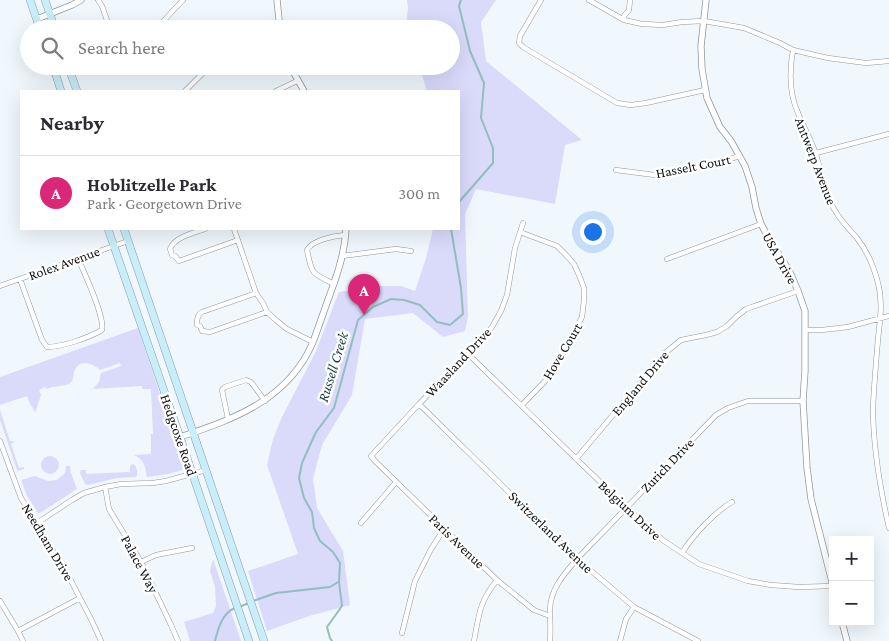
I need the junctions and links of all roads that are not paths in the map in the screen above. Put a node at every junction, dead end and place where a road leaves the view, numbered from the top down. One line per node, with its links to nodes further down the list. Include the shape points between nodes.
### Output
1 (30, 0): 12 (main road)
2 (45, 0): 11 (main road)
3 (81, 0): 11 (street)
4 (98, 0): 14 (street)
5 (183, 0): 15 (street)
6 (277, 0): 16 (street)
7 (541, 0): 31 (street, via 519,43 617,103 646,104)
8 (589, 0): 17 (street)
9 (630, 0): 17 (street)
10 (706, 0): 18 (street, USA Drive)
11 (50, 13): 12 (street); 13 (main road)
12 (36, 18)
13 (52, 20)
14 (107, 20)
15 (164, 20)
16 (278, 20)
17 (624, 20): 18 (street, via 663,25)
18 (704, 21): 19 (street, via 744,28); 31 (street, USA Drive, via 701,46)
19 (794, 50): 20 (street, via 848,61); 33 (street, Antwerp Avenue, via 790,64 792,97)
20 (889, 61)
21 (56, 75): 26 (main road)
22 (71, 75): 27 (main road)
23 (201, 75): 28 (street)
24 (294, 75): 25 (street)
25 (297, 81): 29 (street); 30 (street)
26 (61, 90)
27 (76, 90)
28 (186, 90)
29 (278, 90)
30 (303, 90)
31 (705, 90): 34 (street, USA Drive, via 720,127)
32 (889, 134): 33 (street)
33 (816, 153): 58 (street, Antwerp Avenue, via 832,207 859,240 874,267 879,285)
34 (740, 156): 35 (street, Hasselt Court, via 655,175); 37 (street, USA Drive, via 752,186)
35 (616, 170)
36 (523, 223): 43 (street, Waasland Drive)
37 (761, 224): 50 (street); 54 (street, USA Drive)
38 (108, 230): 46 (main road, Hedgcoxe Road)
39 (124, 230): 45 (main road, Hedgcoxe Road)
40 (202, 230): 44 (street, via 175,240 170,249 172,255 179,261)
41 (234, 230): 44 (street)
42 (345, 232): 48 (street); 52 (street, via 310,244 307,250 315,274)
43 (520, 232): 61 (street, Waasland Drive, via 501,311 492,327); 65 (street, Hove Court, via 557,246 574,264 584,288 582,317 561,357 548,378)
44 (238, 240): 55 (street)
45 (128, 241): 46 (street, Rolex Avenue); 67 (main road, Hedgcoxe Road)
46 (114, 245): 49 (street, Rolex Avenue); 68 (main road, Hedgcoxe Road)
47 (411, 251): 48 (street, via 396,249)
48 (342, 256): 52 (street)
49 (78, 258): 51 (street, Rolex Avenue); 51 (street, via 103,324 102,330 96,333 57,347 47,347)
50 (667, 259)
51 (20, 279): 53 (street, Rolex Avenue)
52 (334, 284): 60 (street)
53 (0, 286)
54 (798, 291): 59 (street, USA Drive, via 805,311); 71 (street, England Drive, via 746,309 717,332 681,340 665,354)
55 (256, 293): 56 (street); 56 (street, via 199,313 197,325 202,331 210,332)
56 (267, 312): 60 (street, via 287,329)
57 (889, 316): 58 (street)
58 (881, 318): 59 (street, via 848,328); 80 (street, Antwerp Avenue, via 873,408 878,473)
59 (806, 330): 63 (street, USA Drive)
60 (313, 342): 62 (street, via 293,375)
61 (468, 354): 64 (street, Waasland Drive); 65 (street, Belgium Drive)
62 (265, 401): 66 (street); 66 (street, via 246,380 225,387 222,390)
63 (803, 401): 77 (street, Zurich Drive, via 748,401 716,415); 87 (street, USA Drive, via 811,499)
64 (419, 404): 70 (street, Waasland Drive); 84 (street, Switzerland Avenue)
65 (522, 406): 71 (street, Belgium Drive)
66 (228, 419): 67 (street)
67 (194, 433): 68 (street); 72 (main road, Hedgcoxe Road)
68 (180, 437): 73 (main road, Hedgcoxe Road)
69 (0, 442): 79 (street, Needham Drive, via 20,498)
70 (371, 456): 74 (street, Paris Avenue)
71 (576, 459): 77 (street, Belgium Drive)
72 (206, 470): 73 (street); 100 (main road, Hedgcoxe Road)
73 (193, 474): 75 (street, via 153,483); 99 (main road, Hedgcoxe Road)
74 (396, 482): 78 (street); 81 (street, Paris Avenue)
75 (105, 487): 79 (street, via 84,493); 85 (street, Palace Way, via 109,509)
76 (732, 502): 83 (street, via 689,541)
77 (626, 507): 83 (street, Belgium Drive); 84 (street, Zurich Drive)
78 (361, 523)
79 (37, 524): 89 (street, Needham Drive)
80 (889, 528)
81 (446, 530): 86 (street, Paris Avenue); 95 (street, via 430,551 415,581)
82 (192, 548): 85 (street, via 156,555)
83 (682, 553): 88 (street, Belgium Drive, via 699,564 748,580 799,588)
84 (577, 559): 91 (street, Switzerland Avenue); 92 (street, Zurich Drive, via 553,592)
85 (140, 562): 98 (street, Palace Way)
86 (497, 580): 92 (street, Paris Avenue, via 534,610); 101 (street, via 482,603)
87 (832, 581)
88 (829, 586)
89 (80, 598): 94 (street); 97 (street, Needham Drive)
90 (0, 601): 94 (street)
91 (634, 607): 103 (street, via 626,619); 104 (street, Switzerland Avenue)
92 (550, 616): 102 (street, Zurich Drive)
93 (843, 626): 105 (street)
94 (18, 631): 96 (street)
95 (402, 633)
96 (23, 641)
97 (101, 641)
98 (178, 641)
99 (249, 641)
100 (264, 641)
101 (474, 641)
102 (550, 641)
103 (620, 641)
104 (698, 641)
105 (847, 641)

